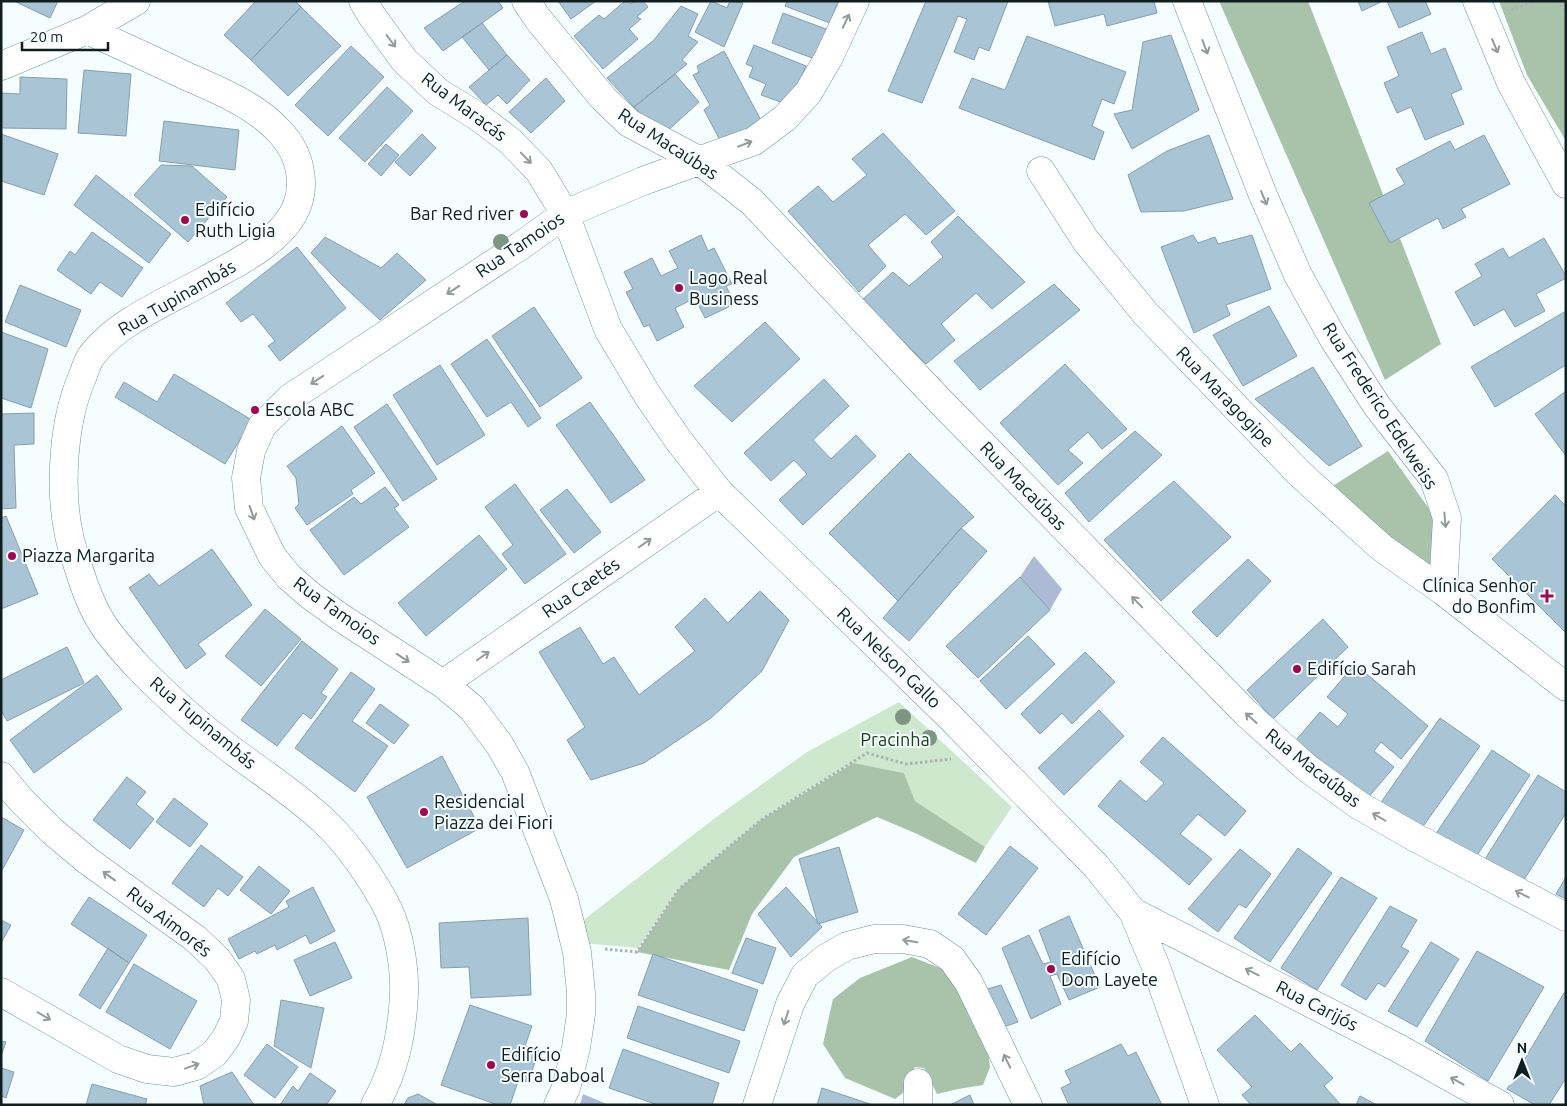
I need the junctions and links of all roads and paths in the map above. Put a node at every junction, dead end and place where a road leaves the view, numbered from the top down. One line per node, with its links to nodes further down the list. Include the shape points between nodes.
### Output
1 (136, 1): 9 (street)
2 (363, 1): 15 (street, Rua Maracás, one-way to 15, via 404,60 438,92 510,141 539,171)
3 (526, 1): 12 (street, Rua Macaúbas, via 603,98 629,123)
4 (855, 1): 12 (street, Rua Tamoios, one-way to 4, via 754,141 785,118 812,86)
5 (1187, 1): 17 (street, Rua Frederico Edelweiss, one-way to 17, via 1298,275 1333,338 1377,406 1434,479 1447,518)
6 (1477, 1): 14 (street, one-way to 14, via 1511,83)
7 (1557, 1): 8 (path)
8 (1566, 12)
9 (87, 30): 10 (street); 11 (street); 26 (street, Rua Tupinambás, via 212,87 252,109 280,132 297,157 302,180 299,202 288,222 273,238 245,258 118,329 90,358 74,396 67,433 64,484 69,534 82,580 101,622 169,699 325,822 350,850 389,911 399,944 404,978 403,1019 397,1054 386,1086)
10 (1, 51)
11 (1, 66)
12 (700, 161): 15 (street, Rua Tamoios); 23 (street, Rua Macaúbas, one-way to 12, via 1360,806 1294,756 1205,672 939,400 752,202)
13 (1041, 171): 17 (street, Rua Maragogipe, via 1086,241 1146,314 1212,384 1301,475 1382,548)
14 (1566, 184)
15 (565, 214): 16 (street, Rua Nelson Gallo, via 608,329 648,396); 18 (street, Rua Tamoios, one-way to 18, via 290,398 262,426 251,451 246,478 249,508 272,556 289,577 340,617)
16 (720, 492): 18 (street, Rua Caetés, one-way to 16); 22 (street, Rua Nelson Gallo, via 949,716 1096,866)
17 (1443, 591): 19 (street)
18 (443, 684): 27 (street, Rua Tamoios, via 472,708 515,772 564,899 577,952 581,1014 566,1088)
19 (1566, 686)
20 (960, 758): 24 (path, via 906,764 866,753 762,820 679,889 637,952)
21 (1, 776): 25 (street, Rua Aimorés, one-way to 21, via 118,1059 148,1069 174,1072 196,1066 214,1054 234,1021 236,1000 231,979 217,959 196,939 52,831)
22 (1133, 912): 30 (street, Rua Nelson Gallo); 31 (street, Rua Carijós, one-way to 22, via 1398,1048)
23 (1566, 917)
24 (600, 949)
25 (1, 992)
26 (375, 1105)
27 (558, 1105)
28 (757, 1105): 29 (street, one-way to 28, via 969,982 952,959 930,944 903,939 874,939 847,946 805,975 790,1004)
29 (1028, 1105)
30 (1206, 1105)
31 (1500, 1105)

